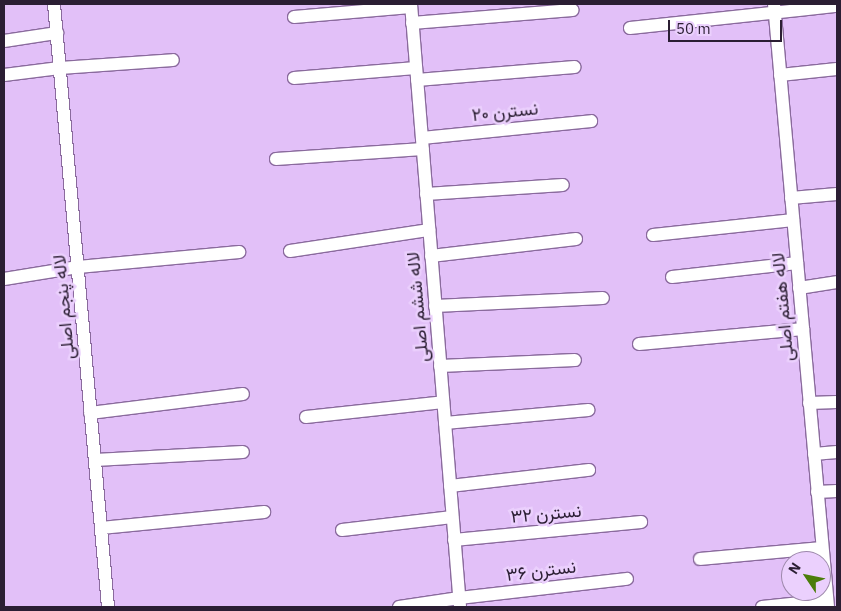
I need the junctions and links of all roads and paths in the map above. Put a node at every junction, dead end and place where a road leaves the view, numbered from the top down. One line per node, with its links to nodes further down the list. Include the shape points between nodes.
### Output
1 (54, 4): 9 (street, لاله پنجم اصلی)
2 (411, 5): 6 (street); 7 (street, لاله ششم اصلی)
3 (837, 6): 4 (street)
4 (774, 7): 8 (street); 17 (street, لاله هفتم اصلی)
5 (572, 10): 7 (street)
6 (294, 17)
7 (412, 23): 15 (street, لاله ششم اصلی)
8 (630, 28)
9 (57, 33): 10 (street); 13 (street, لاله پنجم اصلی)
10 (4, 41)
11 (173, 60): 13 (street)
12 (574, 67): 15 (street)
13 (60, 68): 16 (street); 34 (street, لاله پنجم اصلی)
14 (837, 69): 17 (street)
15 (417, 74): 18 (street); 20 (street, لاله ششم اصلی)
16 (4, 75)
17 (780, 75): 25 (street, لاله هفتم اصلی)
18 (294, 78)
19 (591, 121): 20 (street, نسترن ۲۰)
20 (422, 143): 21 (street, نسترن ۲۰); 23 (street, لاله ششم اصلی)
21 (276, 160)
22 (563, 185): 23 (street)
23 (426, 194): 27 (street, لاله ششم اصلی)
24 (837, 194): 25 (street)
25 (791, 198): 26 (street, لاله هفتم اصلی)
26 (793, 220): 28 (street); 33 (street, لاله هفتم اصلی)
27 (429, 230): 30 (street); 32 (street, لاله ششم اصلی)
28 (653, 235)
29 (576, 239): 32 (street)
30 (290, 251)
31 (239, 252): 34 (street)
32 (431, 256): 40 (street, لاله ششم اصلی)
33 (797, 263): 35 (street); 38 (street, لاله هفتم اصلی)
34 (78, 267): 36 (street); 50 (street, لاله پنجم اصلی)
35 (672, 277)
36 (4, 279)
37 (837, 282): 38 (street)
38 (799, 288): 41 (street, لاله هفتم اصلی)
39 (603, 298): 40 (street)
40 (435, 306): 44 (street, لاله ششم اصلی)
41 (803, 329): 42 (street); 48 (street, لاله هفتم اصلی)
42 (639, 344)
43 (575, 360): 44 (street)
44 (440, 366): 46 (street, لاله ششم اصلی)
45 (244, 394): 50 (street)
46 (443, 402): 51 (street); 52 (street, لاله ششم اصلی)
47 (837, 402): 48 (street)
48 (809, 403): 55 (street, لاله هفتم اصلی)
49 (588, 410): 52 (street)
50 (90, 413): 56 (street, لاله پنجم اصلی)
51 (306, 417)
52 (445, 423): 58 (street, لاله ششم اصلی)
53 (243, 452): 56 (street)
54 (837, 452): 55 (street)
55 (814, 454): 60 (street, لاله هفتم اصلی)
56 (95, 460): 64 (street, لاله پنجم اصلی)
57 (589, 470): 58 (street)
58 (450, 486): 62 (street, لاله ششم اصلی)
59 (837, 491): 60 (street)
60 (818, 492): 67 (street, لاله هفتم اصلی)
61 (264, 512): 64 (street)
62 (452, 517): 65 (street); 66 (street, لاله ششم اصلی)
63 (642, 522): 66 (street, نسترن ۳۲)
64 (101, 528): 72 (street, لاله پنجم اصلی)
65 (342, 530)
66 (454, 540): 70 (street, لاله ششم اصلی)
67 (822, 548): 68 (street); 71 (street, لاله هفتم اصلی)
68 (700, 559)
69 (627, 578): 70 (street, نسترن ۳۶)
70 (459, 603): 73 (street, نسترن ۳۶)
71 (827, 604): 74 (street)
72 (108, 607)
73 (399, 607)
74 (762, 607)

